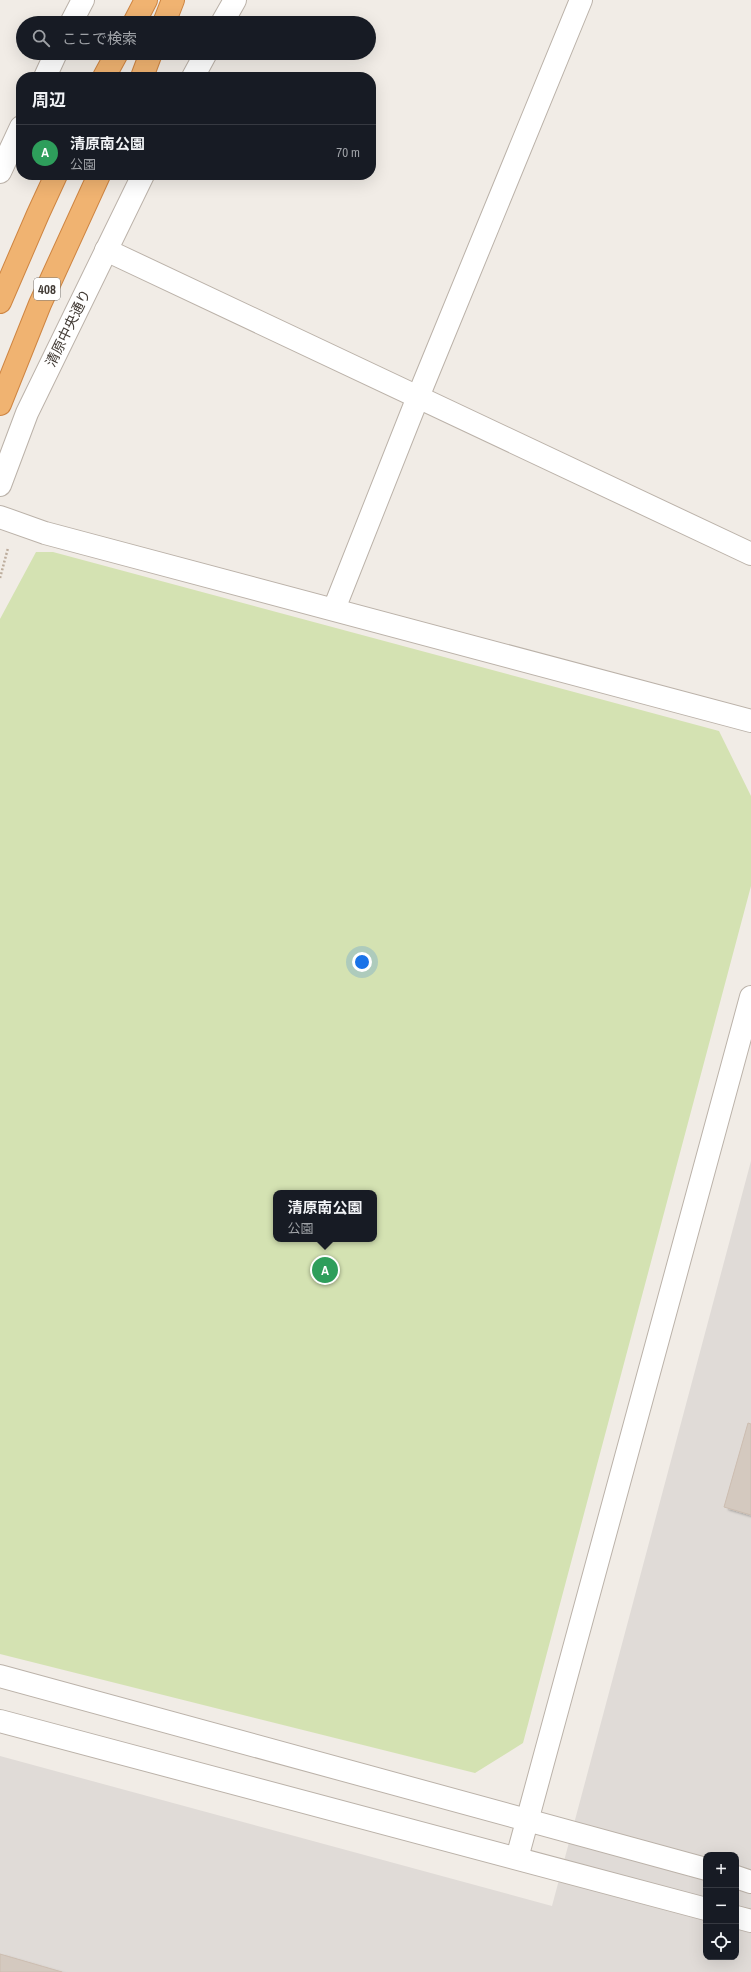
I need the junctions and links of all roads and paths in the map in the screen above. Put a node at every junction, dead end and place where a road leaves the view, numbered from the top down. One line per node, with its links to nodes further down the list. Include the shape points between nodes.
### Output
1 (83, 0): 6 (street)
2 (146, 0): 7 (highway)
3 (173, 0): 8 (highway)
4 (235, 0): 9 (street)
5 (581, 0): 25 (street)
6 (75, 16)
7 (138, 16)
8 (167, 16)
9 (226, 16)
10 (53, 60): 14 (street)
11 (113, 60): 15 (highway)
12 (149, 60): 16 (highway)
13 (202, 60): 17 (street)
14 (47, 72)
15 (107, 72)
16 (144, 72)
17 (196, 72)
18 (16, 138): 19 (street)
19 (0, 172)
20 (54, 180): 24 (highway)
21 (97, 180): 26 (highway, 408, via 40,304)
22 (141, 180): 23 (street, 清原中央通り / 408)
23 (106, 250): 25 (street); 27 (street, 清原中央通り / 408, via 27,413)
24 (0, 302)
25 (418, 397): 30 (street); 32 (street)
26 (0, 404)
27 (0, 485)
28 (0, 517): 32 (street, via 45,533)
29 (10, 543): 31 (path)
30 (751, 554)
31 (0, 578)
32 (334, 609): 33 (street)
33 (751, 721)
34 (751, 997): 37 (street)
35 (0, 1676): 37 (street)
36 (0, 1721): 38 (street)
37 (527, 1820): 38 (street); 39 (street)
38 (517, 1858): 42 (street)
39 (703, 1868)
40 (739, 1879): 41 (street)
41 (751, 1882)
42 (703, 1908)
43 (739, 1918): 44 (street)
44 (751, 1921)

